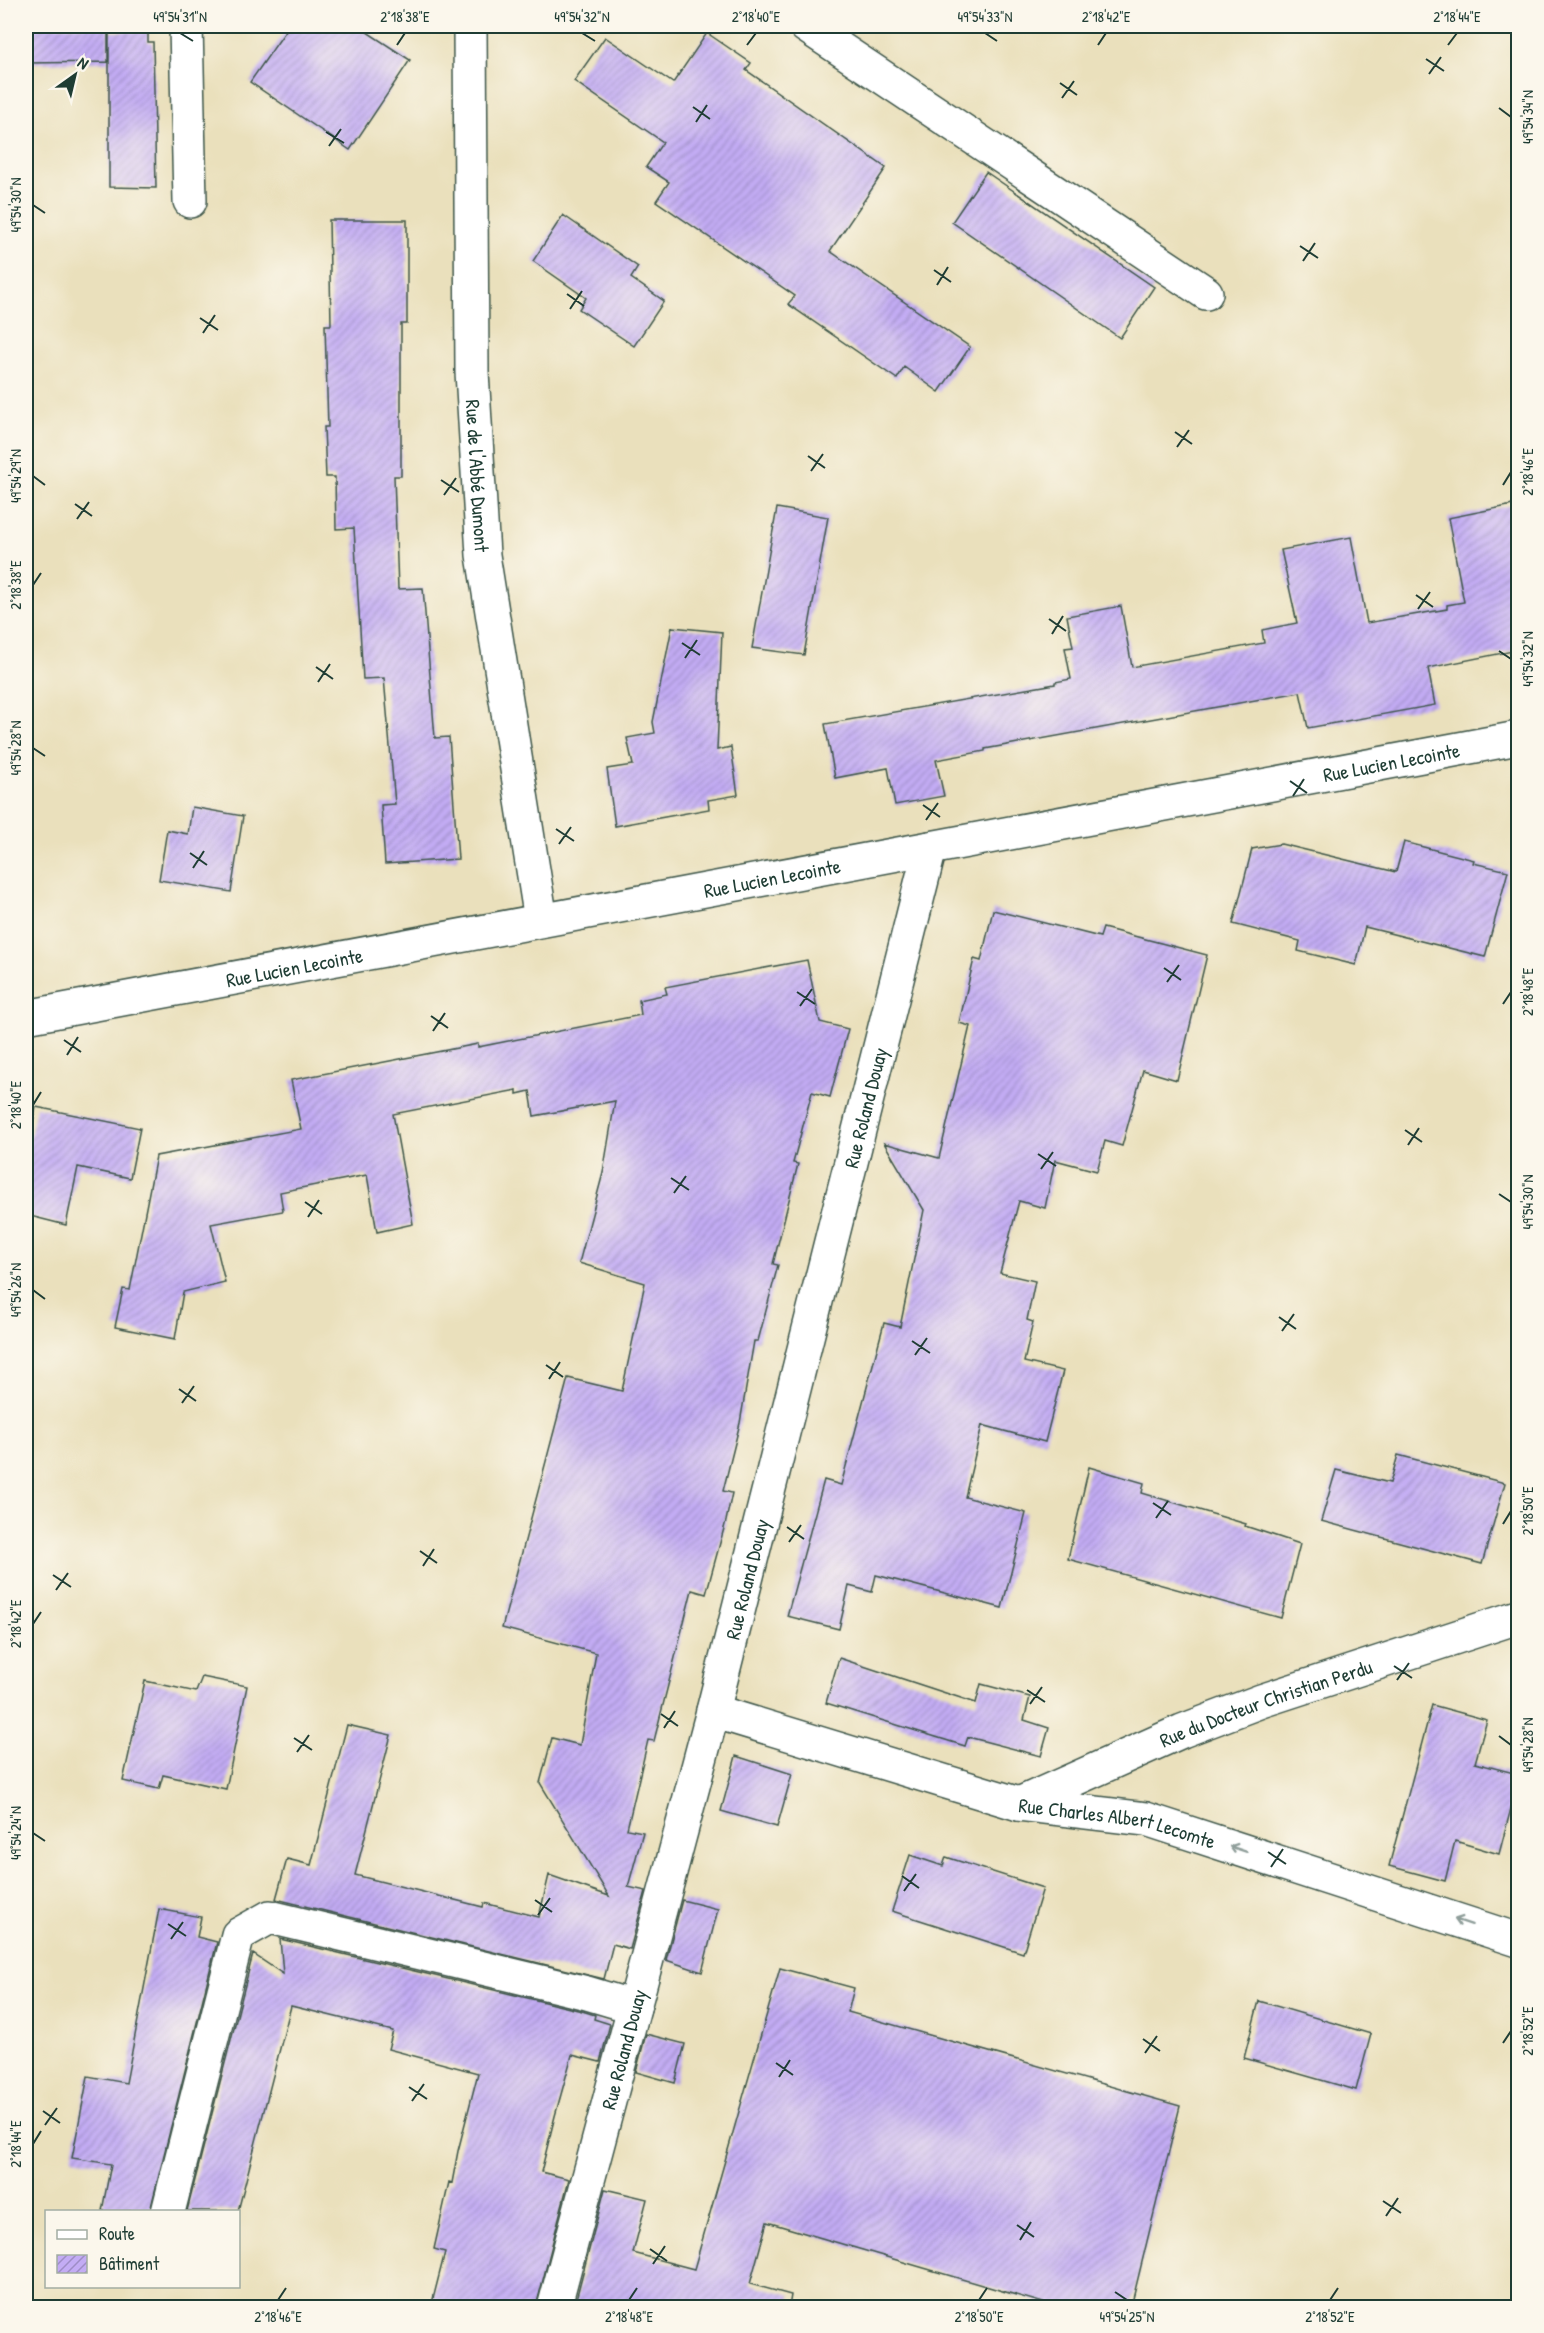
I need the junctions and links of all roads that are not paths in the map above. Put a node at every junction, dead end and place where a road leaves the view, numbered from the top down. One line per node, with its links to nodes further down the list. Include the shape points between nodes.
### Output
1 (186, 26): 4 (street)
2 (470, 26): 8 (street, Rue de l'Abbé Dumont, via 472,372 483,555)
3 (806, 26): 5 (street)
4 (190, 201)
5 (1206, 293)
6 (1518, 738): 7 (street, Rue Lucien Lecointe)
7 (930, 848): 8 (street, Rue Lucien Lecointe); 11 (street, Rue Roland Douay)
8 (541, 920): 9 (street, Rue Lucien Lecointe)
9 (26, 1017)
10 (1518, 1617): 12 (street, Rue du Docteur Christian Perdu, via 1251,1704)
11 (713, 1711): 12 (street, Rue Charles Albert Lecomte); 14 (street, Rue Roland Douay)
12 (1019, 1804): 13 (street, Rue Charles Albert Lecomte, one-way to 12, via 1146,1819)
13 (1518, 1940)
14 (634, 2007): 15 (street, via 270,1917 238,1935); 16 (street, Rue Roland Douay)
15 (168, 2210)
16 (554, 2307)

